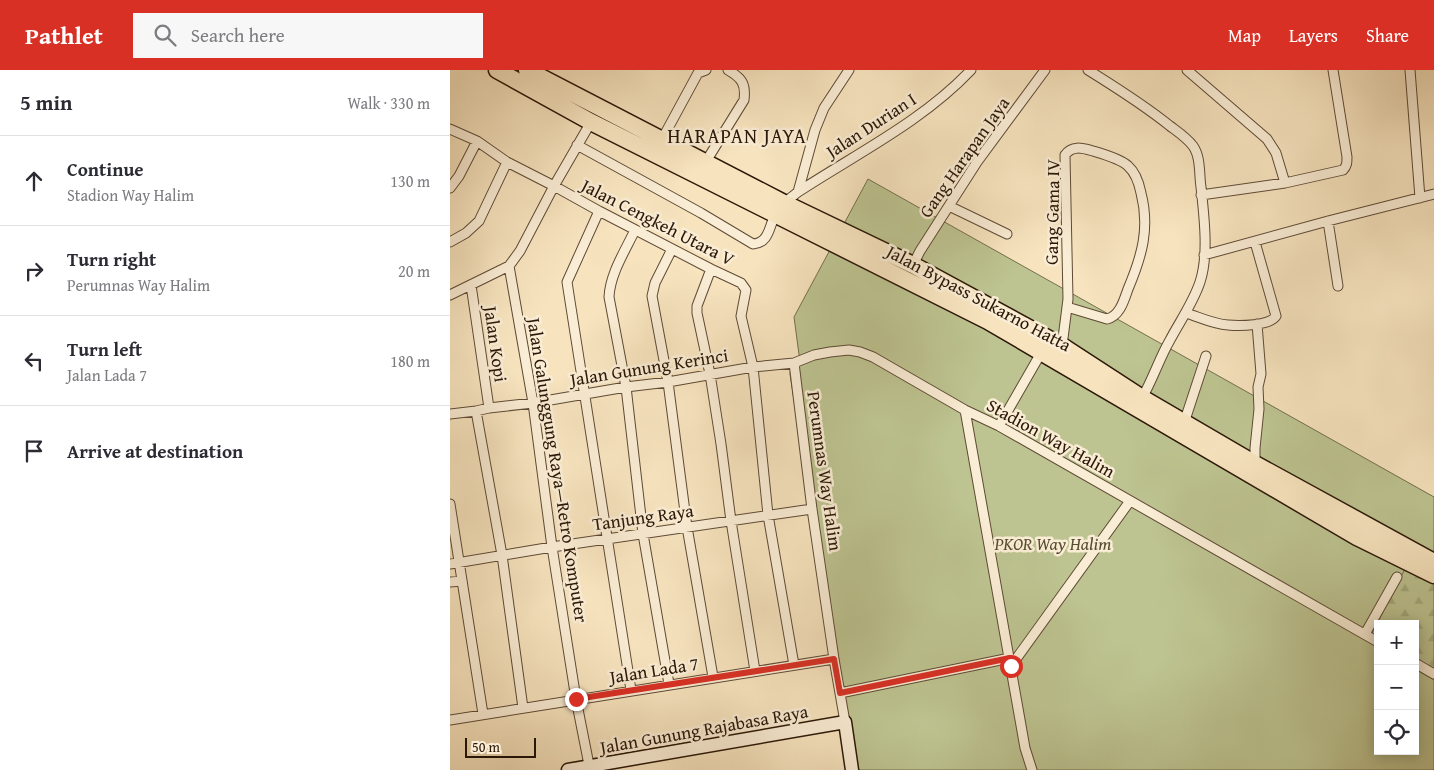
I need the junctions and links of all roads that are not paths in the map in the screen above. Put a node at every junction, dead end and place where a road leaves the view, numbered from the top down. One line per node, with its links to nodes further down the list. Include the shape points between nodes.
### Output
1 (497, 70): 13 (highway, Jalan Bypass Sukarno Hatta)
2 (527, 70): 12 (highway, Jalan Bypass Sukarno Hatta)
3 (706, 70): 16 (street, via 698,73)
4 (728, 70): 21 (street, via 743,84 744,100)
5 (971, 70): 25 (street, Jalan Durian I, via 901,127)
6 (1045, 70): 29 (street, Gang Harapan Jaya)
7 (1088, 70): 27 (street, via 1131,96 1193,147)
8 (1187, 70): 22 (street, via 1267,139 1276,153)
9 (1333, 70): 22 (street, via 1347,164 1343,170)
10 (1410, 70): 28 (street)
11 (844, 72): 25 (street, via 824,108)
12 (626, 121): 15 (highway); 16 (highway, Jalan Bypass Sukarno Hatta)
13 (591, 122): 15 (highway, Jalan Bypass Sukarno Hatta); 18 (street)
14 (450, 129): 17 (street, Jalan Cengkeh Utara V)
15 (620, 137): 19 (highway, Jalan Bypass Sukarno Hatta)
16 (662, 139): 19 (street); 21 (highway, Jalan Bypass Sukarno Hatta)
17 (476, 141): 20 (street, Jalan Cengkeh Utara V); 24 (street)
18 (577, 144): 23 (street); 30 (street, via 753,244 765,239)
19 (654, 154): 30 (highway, Jalan Bypass Sukarno Hatta)
20 (507, 162): 23 (street, Jalan Cengkeh Utara V); 35 (street, via 479,221)
21 (705, 163): 30 (highway, Jalan Bypass Sukarno Hatta)
22 (1285, 183): 27 (street)
23 (554, 186): 31 (street, Jalan Cengkeh Utara V); 40 (street)
24 (450, 188)
25 (798, 192): 30 (street, Jalan Durian I)
26 (1434, 194): 28 (street)
27 (1202, 195): 38 (street)
28 (1420, 198): 32 (street)
29 (948, 206): 34 (street); 39 (street, Gang Harapan Jaya)
30 (780, 209): 39 (highway, Jalan Bypass Sukarno Hatta); 49 (highway, Jalan Bypass Sukarno Hatta)
31 (599, 211): 33 (street, Jalan Cengkeh Utara V); 56 (street, via 567,282)
32 (1328, 221): 36 (street); 43 (street)
33 (636, 230): 37 (street, Jalan Cengkeh Utara V); 55 (street, via 613,277 609,297)
34 (1007, 234)
35 (450, 242)
36 (1255, 242): 38 (street); 47 (street, via 1276,316 1272,321)
37 (672, 249): 41 (street, Jalan Cengkeh Utara V); 54 (street, via 652,296)
38 (1204, 255): 46 (street, via 1200,282)
39 (913, 265): 48 (highway, Jalan Bypass Sukarno Hatta)
40 (509, 266): 42 (street); 58 (street, Jalan Galunggung Raya—Retro Komputer)
41 (710, 269): 52 (street, Jalan Cengkeh Utara V, via 741,283 746,290 741,316); 53 (street, via 697,306)
42 (471, 285): 44 (street); 59 (street, Jalan Kopi)
43 (1338, 286)
44 (450, 295)
45 (1067, 307): 45 (street, Gang Gama IV, via 1065,155 1074,148 1104,154 1128,165 1138,180 1146,217 1145,236 1136,269 1116,315 1107,319); 48 (street, Gang Gama IV)
46 (1186, 313): 47 (street, via 1227,325); 57 (street, via 1168,342)
47 (1257, 324): 65 (street, via 1261,374)
48 (1062, 346): 57 (highway, Jalan Bypass Sukarno Hatta)
49 (1041, 353): 64 (street); 78 (highway, Jalan Bypass Sukarno Hatta, via 1356,537)
50 (1206, 356): 63 (street)
51 (794, 363): 52 (street, Jalan Gunung Kerinci); 60 (street, via 830,352 860,352); 68 (street, Perumnas Way Halim)
52 (753, 367): 53 (street, Jalan Gunung Kerinci); 69 (street)
53 (710, 374): 54 (street, Jalan Gunung Kerinci); 70 (street)
54 (668, 382): 55 (street, Jalan Gunung Kerinci); 71 (street)
55 (626, 386): 56 (street, Jalan Gunung Kerinci); 72 (street)
56 (585, 394): 58 (street, Jalan Gunung Kerinci); 73 (street)
57 (1142, 398): 63 (highway, Jalan Bypass Sukarno Hatta)
58 (533, 403): 59 (street, Jalan Gunung Kerinci); 74 (street, Jalan Galunggung Raya—Retro Komputer)
59 (489, 408): 61 (street, Jalan Gunung Kerinci)
60 (965, 410): 64 (street, Stadion Way Halim); 85 (street, Stadion Way Halim)
61 (476, 411): 62 (street, Jalan Gunung Kerinci); 75 (street)
62 (450, 414)
63 (1184, 423): 65 (highway, Jalan Bypass Sukarno Hatta)
64 (999, 426): 66 (street, Stadion Way Halim)
65 (1255, 464): 76 (highway, Jalan Bypass Sukarno Hatta)
66 (1130, 501): 82 (street, Stadion Way Halim); 85 (street)
67 (450, 504): 77 (street)
68 (812, 509): 69 (street, Tanjung Raya); 84 (street, Perumnas Way Halim)
69 (768, 515): 70 (street, Tanjung Raya); 86 (street)
70 (731, 521): 71 (street, Tanjung Raya); 88 (street)
71 (687, 527): 72 (street, Tanjung Raya); 90 (street)
72 (643, 534): 73 (street, Tanjung Raya); 91 (street)
73 (608, 539): 74 (street, Tanjung Raya); 92 (street)
74 (552, 546): 75 (street, Tanjung Raya); 94 (street, Jalan Galunggung Raya—Retro Komputer)
75 (502, 555): 77 (street, Tanjung Raya); 95 (street)
76 (1434, 562)
77 (455, 563): 80 (street)
78 (1434, 575)
79 (1397, 577): 82 (street)
80 (462, 580): 81 (street); 96 (street)
81 (450, 582)
82 (1365, 634): 83 (street, Stadion Way Halim)
83 (1374, 640)
84 (834, 659): 86 (street, Jalan Lada 7); 93 (street, Perumnas Way Halim)
85 (1010, 662): 93 (street); 99 (street, Stadion Way Halim)
86 (794, 665): 88 (street, Jalan Lada 7)
87 (1418, 665): 89 (street)
88 (755, 671): 90 (street, Jalan Lada 7)
89 (1434, 674)
90 (713, 678): 91 (street, Jalan Lada 7)
91 (669, 684): 92 (street, Jalan Lada 7)
92 (631, 690): 94 (street, Jalan Lada 7)
93 (840, 693): 98 (street, Perumnas Way Halim)
94 (576, 699): 95 (street, Jalan Lada 7); 100 (street, Jalan Galunggung Raya—Retro Komputer)
95 (523, 708): 96 (street, Jalan Lada 7)
96 (483, 714): 97 (street, Jalan Lada 7)
97 (450, 720)
98 (845, 722): 100 (street, Jalan Gunung Rajabasa Raya); 102 (street, Perumnas Way Halim)
99 (1025, 748): 103 (street, Stadion Way Halim); 104 (street, Stadion Way Halim)
100 (590, 768): 101 (street, Jalan Gunung Rajabasa Raya)
101 (568, 770)
102 (852, 770)
103 (1024, 770)
104 (1032, 770)

